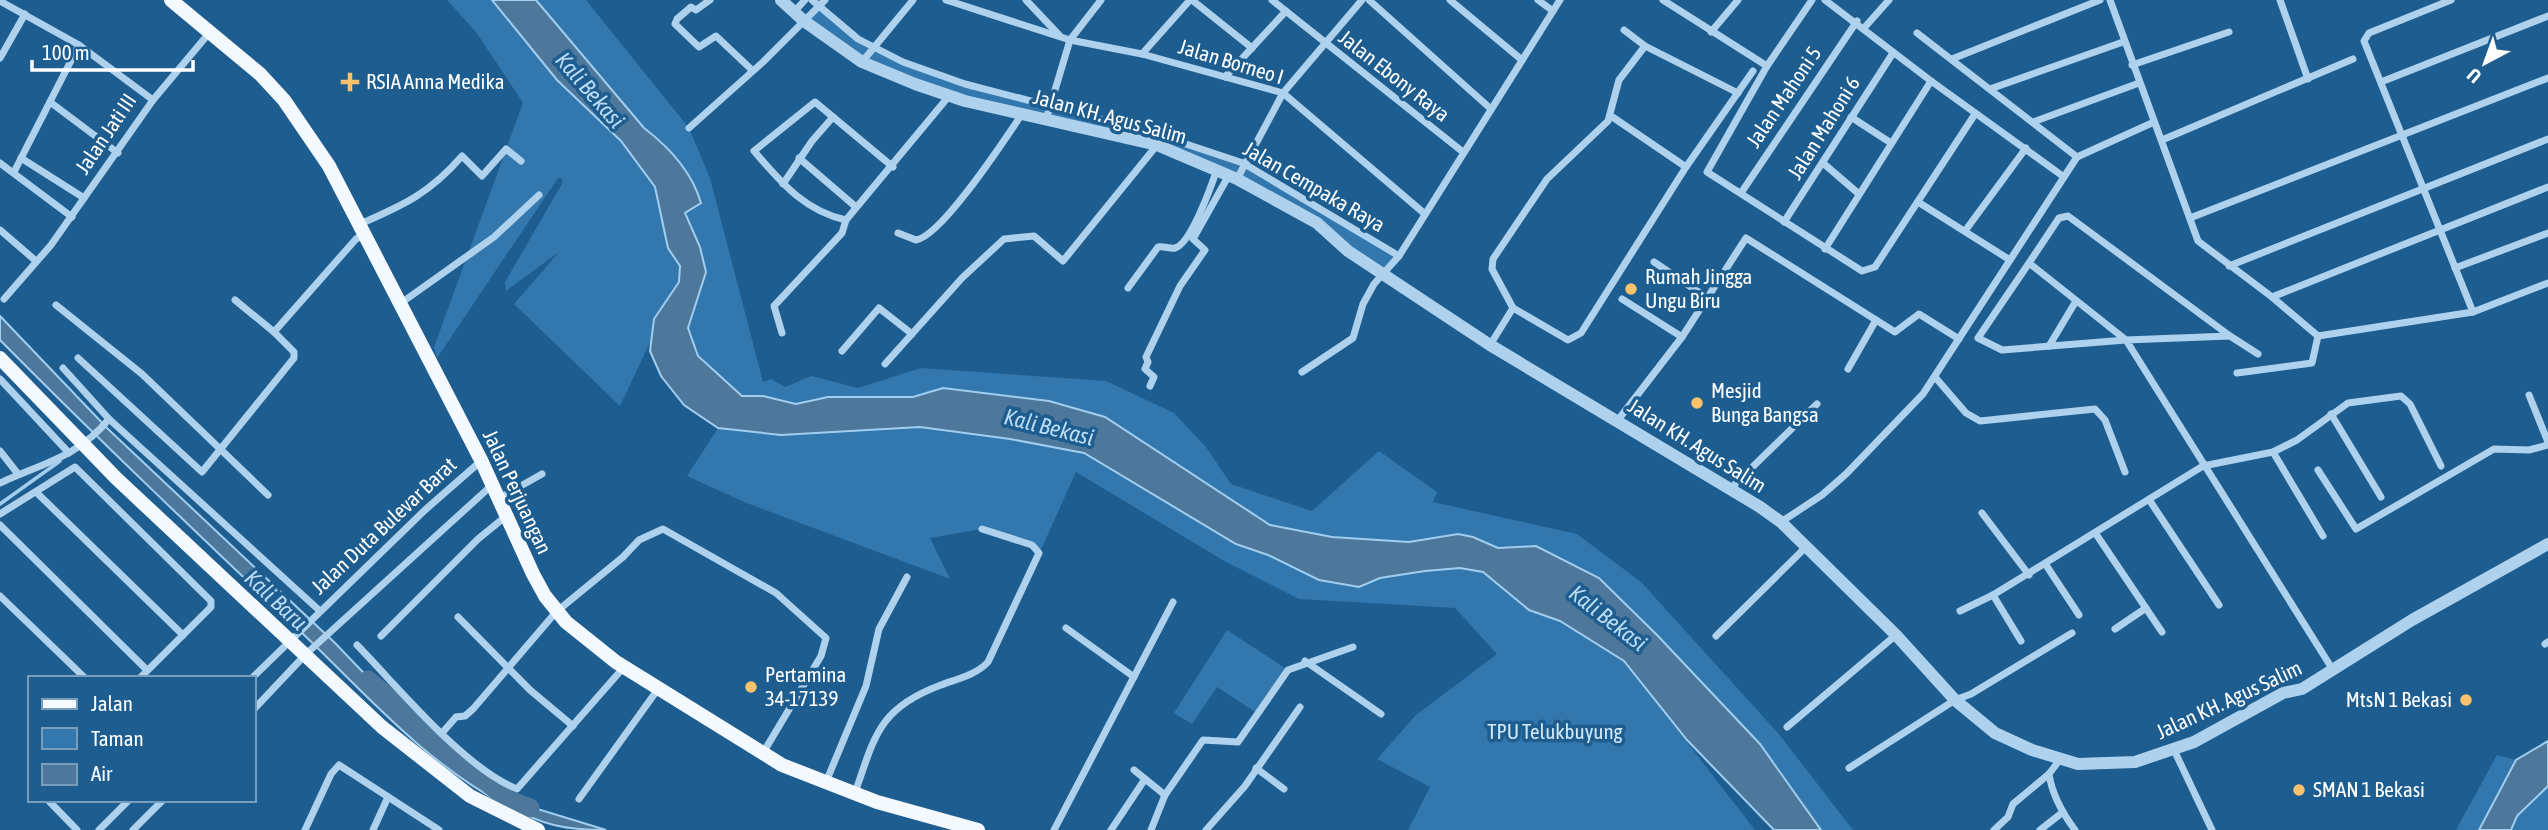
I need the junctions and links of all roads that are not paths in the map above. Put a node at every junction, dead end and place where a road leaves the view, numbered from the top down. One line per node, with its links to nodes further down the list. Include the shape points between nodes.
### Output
1 (172, 0): 37 (main road, Jalan Perjuangan)
2 (710, 0): 58 (street, via 696,10 691,7 675,24 699,47 716,36)
3 (781, 0): 32 (street, Jalan KH. Agus Salim)
4 (805, 0): 32 (street)
5 (812, 0): 28 (street, Jalan Cempaka Raya)
6 (825, 0): 28 (street)
7 (913, 0): 46 (street)
8 (946, 0): 41 (street, Jalan Borneo I)
9 (1026, 0): 41 (street)
10 (1101, 0): 42 (street)
11 (1191, 0): 48 (street); 50 (street)
12 (1272, 0): 29 (street, Jalan Ebony Raya)
13 (1362, 0): 44 (street)
14 (1369, 0): 73 (street)
15 (1450, 0): 54 (street)
16 (1538, 0): 30 (street)
17 (1560, 0): 30 (street)
18 (1663, 0): 38 (street)
19 (1738, 0): 38 (street)
20 (1812, 0): 57 (street)
21 (1825, 0): 34 (street)
22 (1889, 0): 35 (street)
23 (2100, 0): 52 (street)
24 (2110, 0): 43 (street)
25 (2280, 0): 62 (street)
26 (2451, 0): 64 (street, via 2365,36)
27 (0, 1): 31 (street, Jalan Jati III)
28 (820, 7): 32 (street); 46 (street, Jalan Cempaka Raya, via 858,39)
29 (1286, 11): 44 (street, Jalan Ebony Raya); 48 (street)
30 (1553, 11): 54 (street)
31 (25, 14): 45 (street, Jalan Jati III); 51 (street)
32 (799, 16): 55 (street, Jalan KH. Agus Salim); 58 (street)
33 (2548, 16): 64 (street)
34 (1857, 21): 35 (street); 106 (street, Jalan Mahoni 5)
35 (1864, 28): 49 (street)
36 (1624, 30): 47 (street)
37 (210, 32): 70 (street); 117 (main road, Jalan Perjuangan, via 284,100)
38 (1711, 32): 57 (street)
39 (2228, 32): 56 (street)
40 (1917, 33): 52 (street)
41 (1059, 36): 42 (street, Jalan Borneo I)
42 (1070, 40): 50 (street, Jalan Borneo I); 72 (street)
43 (2123, 42): 56 (street); 66 (street)
44 (1325, 44): 67 (street); 89 (street, Jalan Ebony Raya)
45 (79, 45): 70 (street, Jalan Jati III); 71 (street)
46 (875, 46): 55 (street); 72 (street, Jalan Cempaka Raya, via 965,84)
47 (1645, 46): 68 (street); 76 (street, via 1619,80)
48 (1252, 48): 60 (street)
49 (1892, 53): 63 (street); 78 (street, Jalan Mahoni 6)
50 (1142, 54): 60 (street, Jalan Borneo I)
51 (0, 58)
52 (1952, 59): 66 (street)
53 (2353, 59): 62 (street)
54 (1522, 61): 73 (street)
55 (862, 62): 69 (street, Jalan KH. Agus Salim)
56 (2132, 65): 65 (street)
57 (1767, 66): 106 (street, via 1707,169)
58 (752, 70): 82 (street)
59 (1753, 71): 68 (street)
60 (1226, 77): 67 (street, Jalan Borneo I)
61 (2548, 78): 83 (street)
62 (2308, 79): 85 (street)
63 (1931, 81): 75 (street); 86 (street)
64 (2381, 82): 83 (street)
65 (2139, 83): 80 (street); 81 (street)
66 (1990, 89): 80 (street)
67 (1283, 93): 96 (street); 112 (street, Jalan Borneo I)
68 (1738, 93): 99 (street)
69 (950, 95): 74 (street, Jalan KH. Agus Salim); 98 (street)
70 (153, 100): 90 (street, Jalan Jati III)
71 (50, 102): 90 (street); 92 (street)
72 (1049, 106): 79 (street); 96 (street, Jalan Cempaka Raya, via 1150,131)
73 (1491, 108): 89 (street)
74 (1022, 114): 79 (street, Jalan KH. Agus Salim); 121 (street, via 962,198 929,235 916,240)
75 (1975, 114): 88 (street); 110 (street)
76 (1611, 116): 99 (street); 142 (street, via 1547,179 1493,259 1492,269)
77 (833, 117): 93 (street); 98 (street); 103 (street, via 815,102 754,151)
78 (1852, 117): 86 (street); 97 (street, Jalan Mahoni 6)
79 (1046, 120): 87 (street, Jalan KH. Agus Salim)
80 (2033, 122): 91 (street)
81 (2154, 122): 85 (street); 91 (street)
82 (689, 128)
83 (2402, 134): 105 (street); 114 (street)
84 (2548, 139): 105 (street)
85 (2162, 140): 114 (street)
86 (1891, 143): 107 (street)
87 (1157, 145): 101 (street, Jalan KH. Agus Salim); 147 (street, via 1063,261 1033,235 1004,239)
88 (2026, 148): 102 (street); 120 (street)
89 (1463, 152): 112 (street)
90 (118, 153): 109 (street, Jalan Jati III)
91 (2077, 157): 102 (street)
92 (21, 158): 100 (street); 109 (street)
93 (799, 158): 103 (street); 111 (street)
94 (521, 161): 117 (street, via 506,149 482,176 462,156 437,184)
95 (0, 163): 100 (street)
96 (1243, 163): 101 (street); 124 (street, Jalan Cempaka Raya)
97 (1822, 163): 107 (street); 116 (street, Jalan Mahoni 6)
98 (892, 167): 111 (street)
99 (1686, 167): 142 (street, via 1574,339 1568,340)
100 (14, 172): 113 (street)
101 (1228, 174): 131 (street, Jalan KH. Agus Salim, via 1317,223 1348,251); 133 (street, via 1205,201 1181,244 1171,249 1158,247); 166 (street, via 1193,239 1205,250 1180,286 1146,357 1144,369 1154,377)
102 (2064, 177): 125 (street)
103 (783, 184): 115 (street, via 811,208)
104 (2548, 187): 119 (street)
105 (2423, 188): 119 (street); 129 (street)
106 (1741, 193): 116 (street)
107 (1859, 194): 123 (street)
108 (539, 195): 140 (street, via 494,237)
109 (84, 198): 113 (street, Jalan Jati III)
110 (1918, 202): 120 (street); 123 (street, via 1872,270 1862,271)
111 (856, 207): 115 (street)
112 (1425, 214): 124 (street)
113 (72, 217): 126 (street, Jalan Jati III)
114 (2190, 218): 129 (street, via 2199,243)
115 (846, 220): 146 (street, via 842,233 773,308)
116 (1784, 222): 123 (street)
117 (363, 228): 140 (main road, Jalan Perjuangan); 145 (street)
118 (0, 230): 126 (street)
119 (2440, 230): 130 (street); 135 (street)
120 (1965, 232): 125 (street)
121 (898, 233)
122 (2548, 233): 130 (street)
123 (1825, 249)
124 (1399, 256): 131 (street)
125 (2010, 260): 151 (street)
126 (36, 261): 136 (street, Jalan Jati III)
127 (1654, 262): 134 (street)
128 (2029, 262): 139 (street); 148 (street, via 2059,218 2068,216); 154 (street, via 1978,338 2002,350)
129 (2229, 266): 135 (street)
130 (2455, 268): 143 (street)
131 (1385, 273): 153 (street, Jalan KH. Agus Salim); 162 (street, via 1363,304 1353,338)
132 (2548, 283): 143 (street)
133 (1128, 288)
134 (1706, 297): 144 (street, via 1746,238); 150 (street)
135 (2272, 297): 149 (street)
136 (4, 299)
137 (235, 299): 145 (street)
138 (1622, 299): 150 (street)
139 (2076, 301): 152 (street); 154 (street)
140 (401, 303): 178 (main road, Jalan Perjuangan)
141 (56, 305): 174 (street, via 142,374)
142 (1513, 309): 153 (street)
143 (2473, 312): 149 (street)
144 (1876, 320): 151 (street, via 1895,332 1919,314); 161 (street)
145 (274, 332): 174 (street, via 295,355)
146 (782, 333)
147 (912, 334): 155 (street, via 879,308); 159 (street)
148 (2230, 336): 152 (street); 156 (street)
149 (2318, 336): 163 (street, via 2311,365)
150 (1682, 337): 170 (street)
151 (1959, 340): 164 (street)
152 (2126, 341): 154 (street); 179 (street)
153 (1490, 345): 170 (street, Jalan KH. Agus Salim)
154 (2049, 346)
155 (842, 351)
156 (2258, 354)
157 (0, 358): 172 (main road)
158 (78, 358): 174 (street, via 198,471 205,471)
159 (885, 364)
160 (63, 368): 171 (street)
161 (1848, 369)
162 (1302, 372)
163 (2237, 373)
164 (1935, 377): 182 (street, via 1966,413 1980,421 2095,409 2105,420); 195 (street, via 1910,410 1855,465 1822,495)
165 (0, 379): 177 (street)
166 (1150, 386)
167 (2529, 395): 173 (street)
168 (1817, 404): 186 (street)
169 (2331, 414): 176 (street); 180 (street, via 2355,400 2401,396 2410,404); 190 (street)
170 (1618, 420): 186 (street, Jalan KH. Agus Salim)
171 (108, 421): 172 (street); 212 (street)
172 (86, 441): 177 (street); 223 (main road)
173 (2548, 444): 181 (street, via 2529,450 2494,449 2356,528)
174 (220, 450): 189 (street)
175 (0, 451): 183 (street)
176 (2273, 452): 179 (street); 199 (street)
177 (69, 453): 183 (street)
178 (481, 460): 188 (main road, Jalan Perjuangan); 212 (street, Jalan Duta Bulevar Barat)
179 (2203, 466): 191 (street); 232 (street)
180 (2441, 466)
181 (2318, 470)
182 (2125, 472)
183 (18, 474): 185 (street)
184 (542, 474): 188 (street, Jalan Duta Bulevar Barat)
185 (0, 483)
186 (1731, 488): 195 (street, Jalan KH. Agus Salim)
187 (36, 492): 193 (street); 219 (street); 219 (street, via 78,468 212,601)
188 (494, 493): 194 (main road, Jalan Perjuangan); 227 (street, Jalan Duta Bulevar Barat)
189 (268, 495)
190 (2381, 497)
191 (2150, 501): 198 (street); 208 (street)
192 (1982, 513): 203 (street)
193 (0, 514)
194 (505, 517): 211 (main road, Jalan Perjuangan); 221 (street)
195 (1781, 522): 201 (street, Jalan KH. Agus Salim)
196 (0, 525): 231 (street)
197 (982, 529): 255 (street, via 1032,545 1039,553 994,650 977,672 895,708 880,728)
198 (2096, 534): 202 (street); 209 (street)
199 (2323, 536)
200 (2548, 544): 232 (street, Jalan KH. Agus Salim)
201 (1805, 548): 220 (street, Jalan KH. Agus Salim); 222 (street)
202 (2046, 565): 203 (street); 213 (street)
203 (2029, 575): 206 (street)
204 (907, 577): 253 (street, via 879,629 866,686)
205 (0, 596): 233 (street)
206 (1993, 596): 210 (street); 224 (street)
207 (1172, 602): 236 (street)
208 (2219, 605)
209 (2146, 608): 216 (street); 217 (street)
210 (1960, 611)
211 (556, 612): 229 (street); 230 (main road, Jalan Perjuangan); 246 (street, via 639,540 660,528 776,593 827,640)
212 (317, 614): 223 (street, Jalan Duta Bulevar Barat)
213 (2079, 615)
214 (458, 617): 229 (street)
215 (1066, 628): 236 (street)
216 (2115, 629)
217 (2162, 632)
218 (2072, 633): 238 (street)
219 (183, 635): 231 (street)
220 (1896, 635): 238 (street, Jalan KH. Agus Salim); 243 (street)
221 (381, 636)
222 (1716, 636)
223 (294, 637): 227 (main road); 235 (street, Jalan Duta Bulevar Barat)
224 (2021, 641)
225 (357, 645): 244 (street)
226 (1353, 646): 228 (street)
227 (310, 651): 239 (street, Jalan Duta Bulevar Barat); 270 (main road, via 382,727 431,767 470,796)
228 (1305, 662): 241 (street); 256 (street, via 1288,670 1238,742 1203,740)
229 (508, 667): 242 (street); 244 (street, via 472,709 456,717)
230 (624, 667): 237 (main road, Jalan Perjuangan); 242 (street)
231 (147, 670): 234 (street)
232 (2333, 670): 245 (street, Jalan KH. Agus Salim)
233 (83, 676)
234 (142, 676)
235 (254, 676)
236 (1134, 677): 272 (street)
237 (658, 689): 246 (main road, Jalan Perjuangan); 258 (street)
238 (1955, 700): 247 (street, Jalan KH. Agus Salim, via 2005,739); 249 (street)
239 (256, 707)
240 (1300, 707): 248 (street)
241 (1381, 714)
242 (573, 726): 244 (street, via 517,789)
243 (1787, 727)
244 (442, 733)
245 (2174, 750): 247 (street, Jalan KH. Agus Salim, via 2124,764 2078,764); 279 (street)
246 (763, 753): 253 (main road, Jalan Perjuangan)
247 (2061, 758): 251 (street)
248 (1256, 768): 254 (street); 275 (street)
249 (1849, 768)
250 (1135, 770): 252 (street)
251 (2049, 774): 262 (street); 276 (street, via 2013,804 2008,817)
252 (1145, 779): 256 (street); 273 (street)
253 (826, 782): 255 (main road, Jalan Perjuangan)
254 (1284, 789)
255 (855, 794): 263 (main road, Jalan Perjuangan)
256 (1165, 795): 274 (street)
257 (388, 797): 267 (street, via 337,766); 268 (street); 269 (street)
258 (579, 799)
259 (50, 802): 264 (street)
260 (127, 802): 265 (street)
261 (161, 802): 266 (street)
262 (2063, 811): 277 (street); 278 (street)
263 (955, 827): 271 (main road, Jalan Perjuangan)
264 (77, 830)
265 (99, 830)
266 (134, 830)
267 (305, 830)
268 (373, 830)
269 (437, 830)
270 (538, 830)
271 (978, 830)
272 (1054, 830)
273 (1111, 830)
274 (1152, 830)
275 (1206, 830)
276 (1994, 830)
277 (2040, 830)
278 (2076, 830)
279 (2212, 830)

